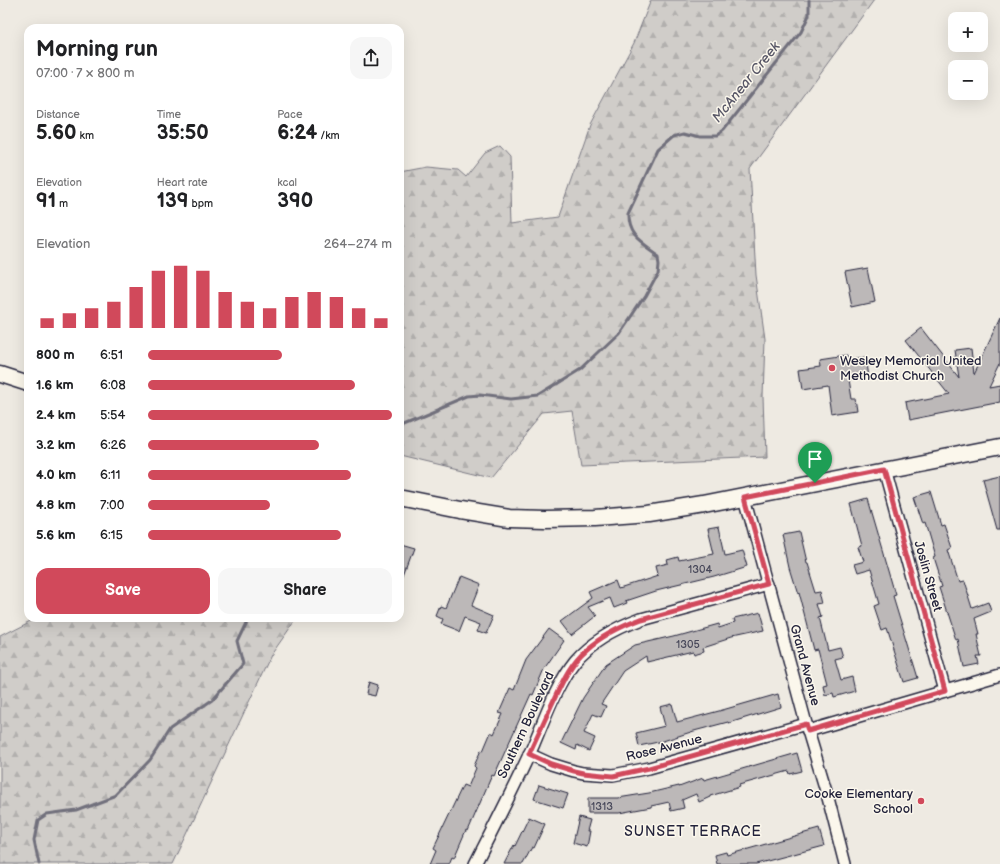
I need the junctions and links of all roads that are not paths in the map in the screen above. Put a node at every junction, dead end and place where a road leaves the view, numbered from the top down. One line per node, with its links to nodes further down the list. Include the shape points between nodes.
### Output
1 (0, 374): 2 (main road)
2 (24, 382)
3 (1000, 447): 4 (main road)
4 (884, 469): 5 (main road); 9 (street, Joslin Street)
5 (745, 497): 6 (main road, via 649,514 549,519 509,518); 7 (street, Grand Avenue)
6 (404, 499)
7 (769, 584): 10 (street, Grand Avenue); 11 (street, Southern Boulevard, via 641,619 622,626 587,649 565,675)
8 (1000, 674): 9 (street, Rose Avenue)
9 (945, 691): 10 (street, Rose Avenue)
10 (807, 728): 11 (street, Rose Avenue, via 613,776 574,771); 13 (street, Grand Avenue)
11 (529, 754): 12 (street, Southern Boulevard)
12 (475, 864)
13 (845, 864)

